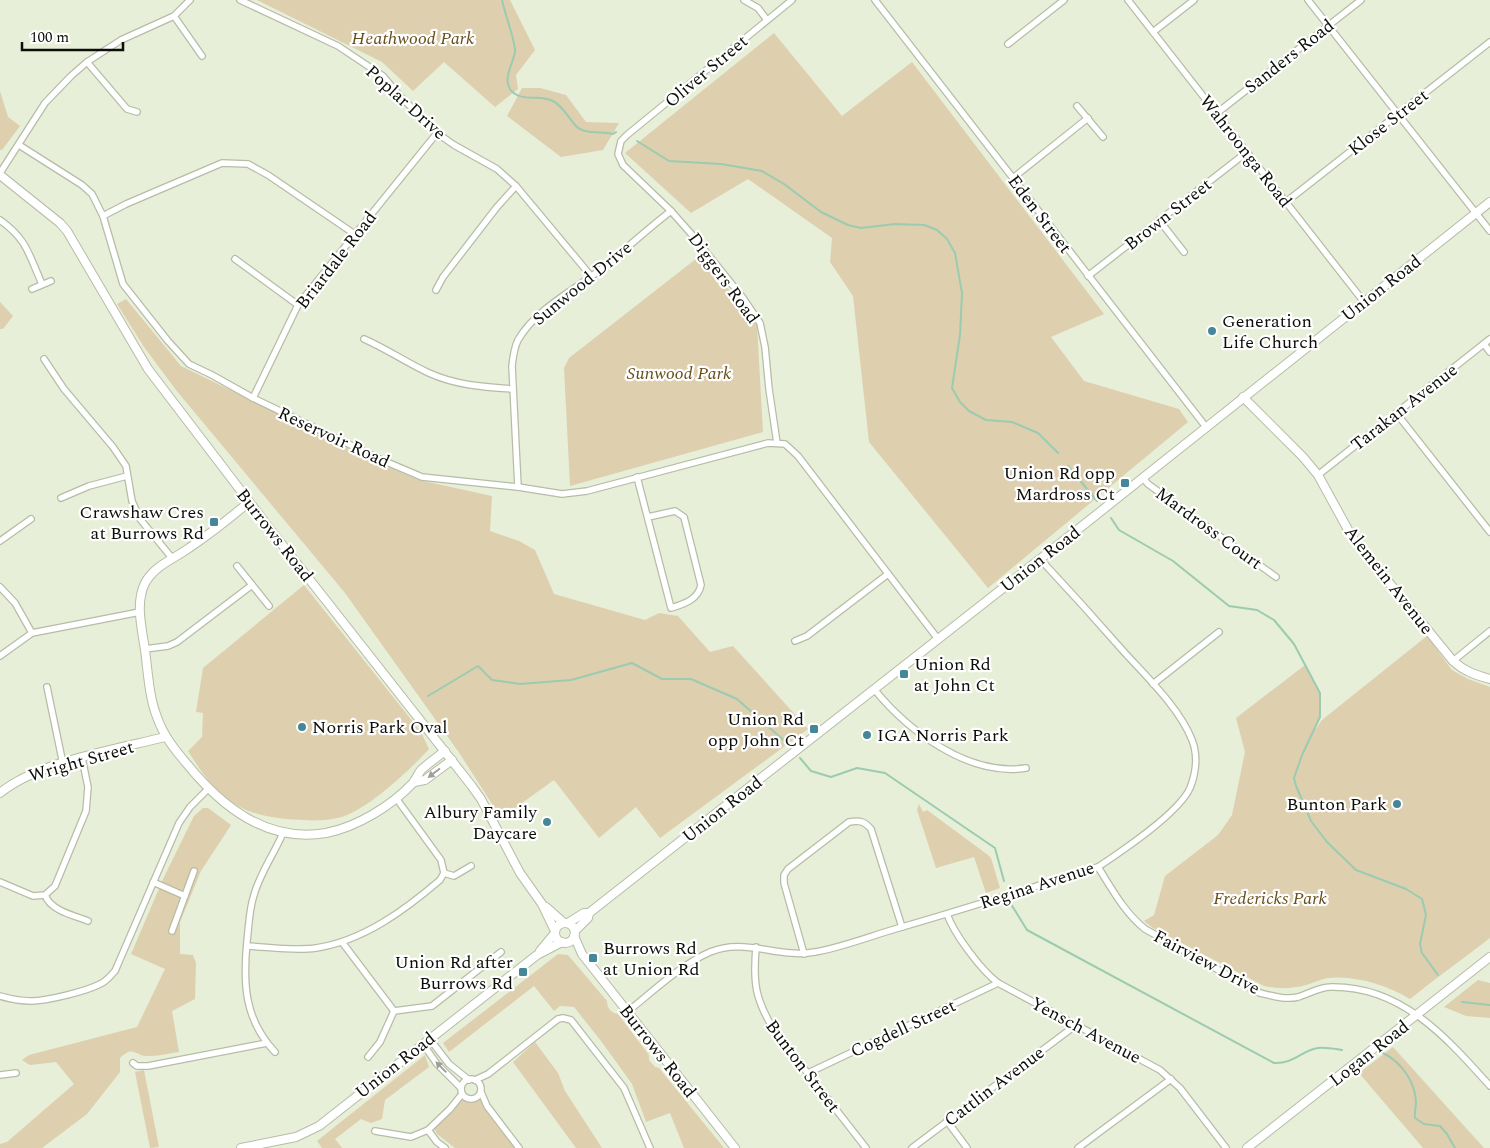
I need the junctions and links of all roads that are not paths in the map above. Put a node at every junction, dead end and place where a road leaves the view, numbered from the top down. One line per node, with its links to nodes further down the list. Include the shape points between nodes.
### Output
1 (190, 0): 11 (street)
2 (240, 0): 24 (street, Poplar Drive, via 338,46 383,76)
3 (744, 0): 12 (street, via 758,8)
4 (792, 0): 12 (street, Oliver Street)
5 (1064, 0): 16 (street)
6 (1128, 0): 14 (street, Wahroonga Road)
7 (1194, 0): 14 (street)
8 (1308, 0): 13 (street)
9 (1361, 0): 13 (street, Sanders Road)
10 (877, 1): 30 (street, Eden Street)
11 (174, 16): 17 (street); 18 (street, via 121,40)
12 (768, 20): 26 (street, Oliver Street)
13 (1328, 25): 21 (street, Sanders Road); 22 (street)
14 (1153, 32): 21 (street, Wahroonga Road)
15 (1490, 42): 22 (street, Klose Street)
16 (1008, 44)
17 (202, 56)
18 (87, 62): 20 (street, via 127,109); 27 (street, via 45,103)
19 (1077, 106): 23 (street)
20 (137, 112)
21 (1217, 113): 28 (street, Wahroonga Road)
22 (1398, 114): 32 (street, Klose Street); 35 (street)
23 (1088, 118): 25 (street); 30 (street)
24 (437, 133): 31 (street, Poplar Drive, via 497,170); 40 (street, Briardale Road)
25 (1103, 137)
26 (621, 141): 34 (street, Diggers Road, via 619,159)
27 (19, 145): 29 (street); 36 (street, Reservoir Road, via 82,185 99,204)
28 (1247, 152): 32 (street, Wahroonga Road); 38 (street, Brown Street)
29 (0, 174): 68 (main road, Burrows Road, via 67,231 148,369)
30 (1013, 178): 44 (street, Eden Street)
31 (516, 186): 43 (street, Poplar Drive); 48 (street)
32 (1286, 202): 49 (street, Wahroonga Road)
33 (1490, 202): 35 (main road, Union Road)
34 (671, 210): 43 (street, Sunwood Drive); 61 (street, Diggers Road, via 760,323)
35 (1476, 214): 39 (street); 49 (main road, Union Road)
36 (103, 216): 40 (street, via 222,163 248,164); 58 (street, Reservoir Road, via 123,284 168,342 189,364)
37 (0, 220): 46 (street, via 24,242)
38 (1159, 220): 41 (street); 44 (street, Brown Street)
39 (1490, 231)
40 (356, 235): 50 (street, Briardale Road)
41 (1184, 252)
42 (235, 259): 50 (street)
43 (591, 276): 56 (street, Sunwood Drive, via 540,316 518,340 513,352)
44 (1088, 276): 60 (street, Eden Street)
45 (51, 280): 46 (street)
46 (42, 284): 47 (street)
47 (32, 289)
48 (436, 290)
49 (1364, 302): 57 (main road, Union Road)
50 (298, 305): 58 (street, Briardale Road)
51 (364, 339): 56 (street, via 431,374 466,385)
52 (1490, 340): 53 (street, Tarakan Avenue)
53 (1484, 344): 54 (street); 59 (street, Tarakan Avenue)
54 (1490, 352)
55 (44, 359): 63 (street, via 64,389 113,447 126,466)
56 (512, 389): 66 (street, Sunwood Drive)
57 (1243, 397): 60 (main road, Union Road); 62 (main road, Alemein Avenue)
58 (253, 398): 66 (street, Reservoir Road, via 422,477)
59 (1397, 414): 62 (street, Tarakan Avenue); 71 (street)
60 (1206, 428): 65 (main road, Union Road)
61 (777, 443): 64 (street, Reservoir Road); 76 (street, via 785,444 798,456)
62 (1318, 475): 89 (main road, Alemein Avenue, via 1352,537)
63 (127, 476): 67 (street, via 89,486); 73 (street, via 140,520)
64 (637, 477): 66 (street, Reservoir Road, via 587,491 562,494); 69 (street)
65 (1143, 478): 74 (main road, Union Road); 77 (street, Mardross Court)
66 (518, 487)
67 (61, 498)
68 (250, 502): 73 (main road); 95 (main road, Burrows Road)
69 (648, 517): 69 (street, via 675,511 684,517 701,585 700,591 686,604 671,608)
70 (31, 520): 72 (street)
71 (1490, 532)
72 (0, 541)
73 (172, 558): 81 (main road, via 157,568 145,583)
74 (1040, 559): 85 (main road, Union Road); 91 (street, Regina Avenue)
75 (237, 566): 78 (street)
76 (888, 574): 85 (street); 86 (street, via 808,636)
77 (1276, 578)
78 (252, 585): 80 (street); 87 (street, via 178,642)
79 (0, 587): 84 (street, via 15,603)
80 (269, 606)
81 (140, 612): 84 (street); 87 (main road)
82 (1490, 631): 89 (street)
83 (1218, 632): 91 (street)
84 (32, 633): 88 (street)
85 (938, 639): 93 (main road, Union Road)
86 (794, 641)
87 (145, 649): 94 (main road, via 156,716)
88 (0, 656)
89 (1452, 661): 90 (main road, Alemein Avenue, via 1471,674)
90 (1490, 679)
91 (1153, 684): 106 (street, Regina Avenue, via 1184,723 1193,742 1196,768 1189,790 1174,810)
92 (47, 688): 98 (street)
93 (874, 689): 99 (street, via 907,724 949,751 990,767); 114 (main road, Union Road)
94 (165, 737): 96 (main road, Wright Street); 101 (main road)
95 (444, 751): 97 (main road, Burrows Road); 100 (main road, via 420,772)
96 (82, 758): 98 (main road, Wright Street); 111 (street, via 88,787 86,812 55,886)
97 (452, 760): 100 (main road, one-way to 100, via 425,780); 113 (main road, Burrows Road, via 481,799 520,873)
98 (63, 764): 102 (main road, Wright Street, via 32,773)
99 (1026, 768)
100 (414, 782): 103 (main road)
101 (208, 789): 104 (main road, via 235,812); 110 (street, via 179,823)
102 (0, 793)
103 (396, 798): 104 (main road, via 345,828 312,834); 108 (street, via 441,860)
104 (283, 833): 124 (street, via 254,894)
105 (470, 866): 108 (street, via 454,876)
106 (1098, 867): 115 (street, Regina Avenue); 135 (street, Fairview Drive, via 1118,899 1145,929 1260,992 1296,998 1329,986 1356,989 1375,992)
107 (194, 871): 112 (street)
108 (444, 873): 122 (street, via 440,880 400,911)
109 (0, 882): 111 (street, via 33,896)
110 (153, 882): 112 (street); 132 (street, via 115,971 108,979 78,992 34,1002)
111 (44, 894): 116 (street, via 52,905)
112 (185, 896): 119 (street)
113 (542, 904): 117 (main road, Burrows Road); 120 (main road, Burrows Road)
114 (589, 913): 117 (main road, Union Road); 121 (main road, Union Road)
115 (947, 914): 118 (street, Regina Avenue); 131 (street, Yensch Avenue, via 951,926)
116 (88, 921)
117 (566, 923): 120 (main road, via 558,926); 121 (main road, via 572,926)
118 (902, 927): 128 (street, Regina Avenue); 128 (street, via 871,829 866,822 849,822 784,875)
119 (172, 931)
120 (555, 932): 123 (main road, via 557,939); 129 (main road, Union Road)
121 (574, 934): 123 (main road, via 571,940); 127 (main road, Burrows Road)
122 (342, 942): 124 (street, via 316,948); 133 (street)
123 (564, 942): 127 (main road, Burrows Road); 129 (main road, Union Road)
124 (247, 946): 138 (street, via 245,976 249,1007)
125 (756, 947): 128 (street, Regina Avenue); 134 (street, Regina Avenue, via 735,946 711,952 683,968); 143 (street, Bunton Street, via 754,968 762,1011)
126 (501, 952): 133 (street, via 432,1006)
127 (582, 954): 134 (main road, Burrows Road)
128 (804, 954)
129 (537, 955): 137 (main road, Union Road)
130 (1490, 957): 135 (main road, Logan Road)
131 (998, 984): 136 (street, Yensch Avenue); 143 (street, Cogdell Street)
132 (0, 996)
133 (394, 1011): 140 (street, via 380,1042)
134 (627, 1012): 161 (main road, Burrows Road)
135 (1417, 1015): 148 (street, Fairview Drive, via 1453,1044); 167 (main road, Logan Road)
136 (1076, 1025): 146 (street, Yensch Avenue); 154 (street, Cattlin Avenue)
137 (426, 1041): 147 (street, via 449,1064); 150 (street, one-way to 137, via 437,1064); 157 (main road, Union Road, via 312,1130 296,1137)
138 (267, 1043): 139 (street); 141 (street, via 148,1066)
139 (275, 1052)
140 (368, 1057)
141 (133, 1063)
142 (16, 1073): 145 (street)
143 (808, 1073): 162 (street, Bunton Street)
144 (488, 1074): 147 (street); 149 (street); 160 (street, via 558,1020 571,1020 624,1088)
145 (0, 1075)
146 (1171, 1079): 165 (street); 166 (street, Yensch Avenue)
147 (472, 1080): 149 (street); 150 (street, via 464,1083)
148 (1490, 1086)
149 (481, 1089): 151 (street, via 477,1098); 152 (street)
150 (462, 1091): 151 (street); 153 (street)
151 (471, 1099): 152 (street); 153 (street)
152 (487, 1106): 159 (street)
153 (450, 1109): 155 (street)
154 (947, 1121): 163 (street, Cattlin Avenue); 164 (street)
155 (428, 1130): 156 (street, via 411,1136); 158 (street)
156 (375, 1131)
157 (241, 1148)
158 (445, 1148)
159 (519, 1148)
160 (650, 1148)
161 (735, 1148)
162 (866, 1148)
163 (912, 1148)
164 (967, 1148)
165 (1078, 1148)
166 (1226, 1148)
167 (1248, 1148)

